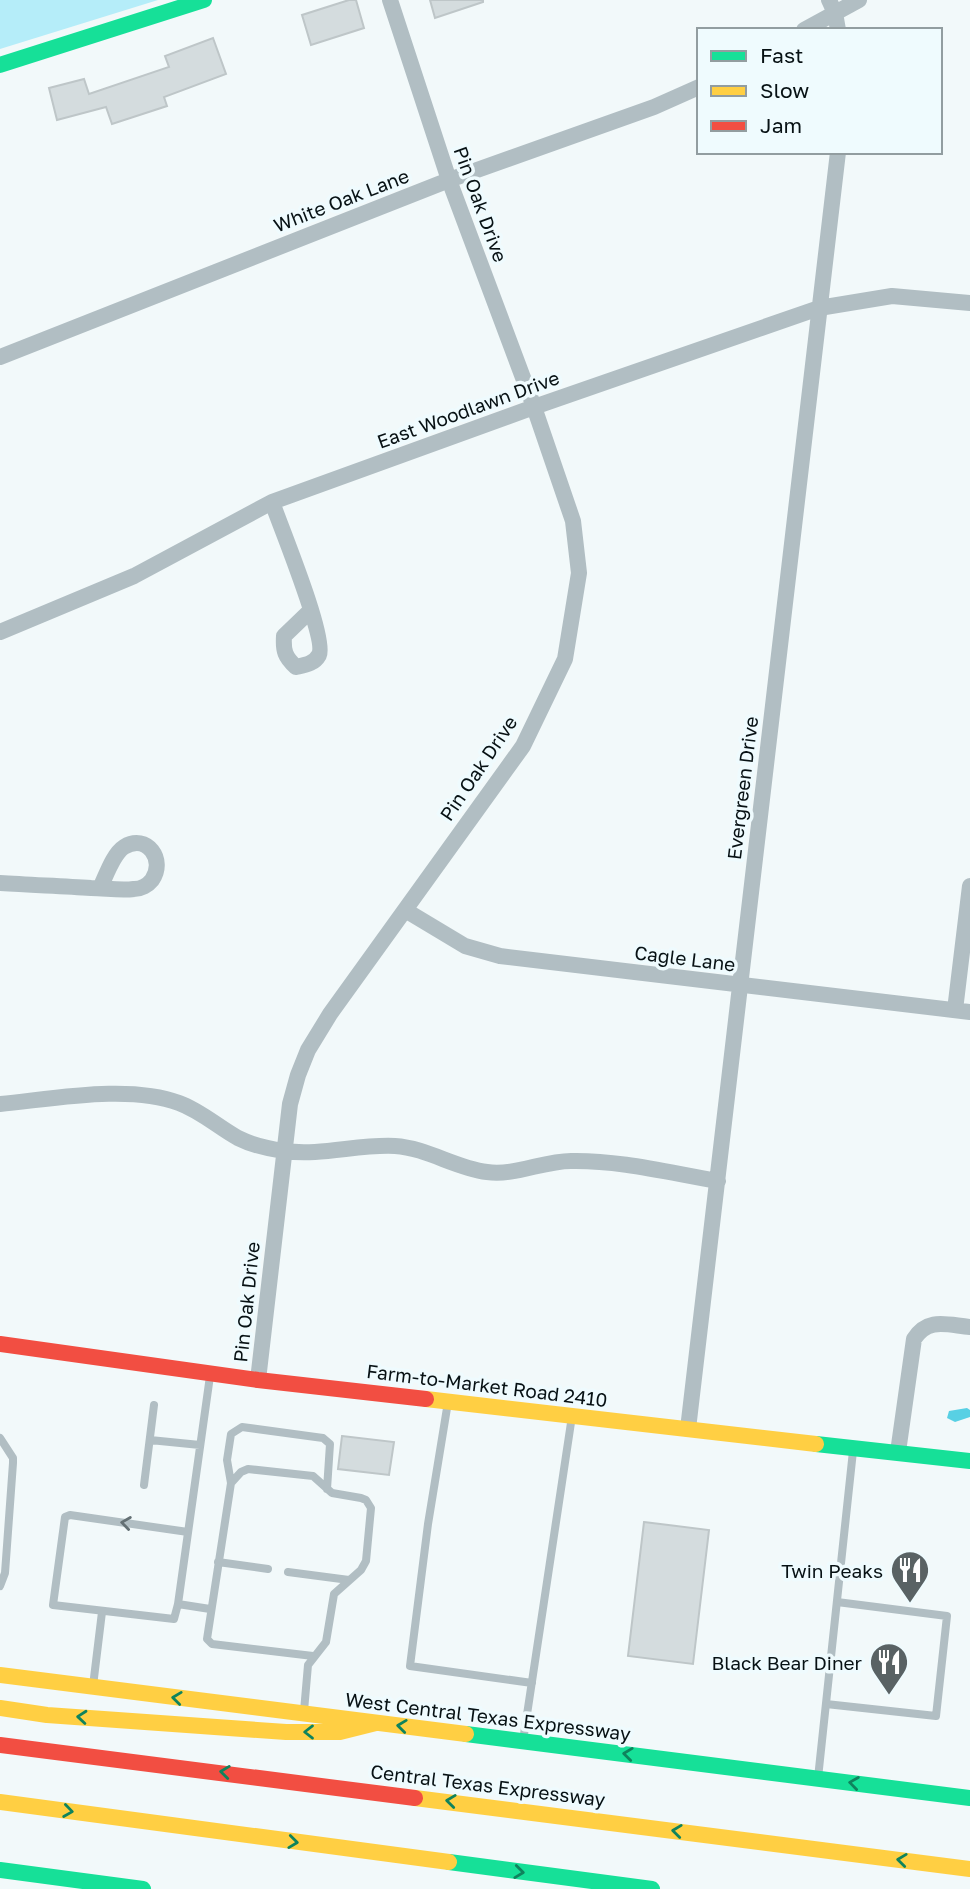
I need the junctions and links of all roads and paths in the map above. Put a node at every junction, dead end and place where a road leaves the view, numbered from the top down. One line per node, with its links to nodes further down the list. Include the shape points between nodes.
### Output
1 (204, 0): 7 (main road)
2 (390, 0): 10 (street, Pin Oak Drive)
3 (859, 0): 4 (street)
4 (832, 6): 5 (street); 6 (street)
5 (806, 28)
6 (838, 28)
7 (0, 65)
8 (697, 88): 10 (street, White Oak Lane)
9 (838, 154): 12 (street, Evergreen Drive)
10 (449, 180): 13 (street, White Oak Lane); 14 (street, Pin Oak Drive)
11 (970, 303): 12 (street, East Woodlawn Drive, via 892,296)
12 (819, 308): 14 (street, East Woodlawn Drive); 22 (street, Evergreen Drive)
13 (0, 357)
14 (534, 407): 15 (street, East Woodlawn Drive); 21 (street, Pin Oak Drive, via 573,521 579,573 565,659 523,746)
15 (272, 502): 16 (street); 17 (street, East Woodlawn Drive, via 134,576)
16 (311, 610)
17 (0, 632)
18 (0, 883): 20 (street)
19 (970, 886): 23 (street)
20 (100, 888)
21 (405, 910): 22 (street, Cagle Lane, via 465,946 500,956); 25 (street, Pin Oak Drive, via 308,1050 290,1104)
22 (741, 985): 23 (street, Cagle Lane); 26 (street, Evergreen Drive)
23 (963, 1011)
24 (0, 1104): 25 (street, via 114,1094 157,1096 181,1103 239,1139)
25 (283, 1151): 26 (street, via 311,1154 400,1147 489,1173 570,1161 600,1162); 30 (street, Pin Oak Drive)
26 (718, 1181): 34 (street, Evergreen Drive)
27 (970, 1327): 39 (street, via 933,1324 921,1328 914,1339)
28 (0, 1344): 29 (main road, Farm-to-Market Road 2410)
29 (211, 1373): 30 (main road, Farm-to-Market Road 2410); 37 (lane)
30 (258, 1380): 31 (main road, Farm-to-Market Road 2410)
31 (448, 1402): 33 (main road, Farm-to-Market Road 2410); 56 (lane, via 410,1665)
32 (154, 1405): 36 (lane)
33 (572, 1416): 34 (main road, Farm-to-Market Road 2410); 56 (lane)
34 (688, 1429): 38 (main road, Farm-to-Market Road 2410)
35 (0, 1438): 49 (lane, via 13,1463 5,1573)
36 (150, 1440): 37 (lane); 42 (lane)
37 (200, 1445): 44 (lane)
38 (853, 1448): 39 (main road, Farm-to-Market Road 2410); 50 (lane)
39 (898, 1452): 40 (main road, Farm-to-Market Road 2410)
40 (970, 1461)
41 (231, 1483): 43 (lane, via 248,1469 313,1476); 43 (lane, via 227,1460 231,1434 243,1427 323,1438 330,1444); 45 (lane)
42 (144, 1485)
43 (327, 1489): 48 (lane, via 335,1495 360,1497 371,1508 366,1561)
44 (188, 1532): 51 (lane); 53 (lane, one-way to 53, via 65,1517 53,1605)
45 (218, 1563): 46 (lane); 52 (lane)
46 (268, 1569)
47 (288, 1572): 48 (lane)
48 (349, 1580): 54 (lane, via 334,1594 327,1638)
49 (0, 1586)
50 (837, 1602): 58 (lane); 58 (lane, via 947,1616 936,1716)
51 (178, 1604): 52 (lane); 53 (lane, via 176,1616 170,1620)
52 (210, 1609): 54 (lane, via 206,1634 212,1644)
53 (102, 1612): 57 (lane)
54 (313, 1656): 60 (lane, via 308,1665)
55 (0, 1675): 57 (main road, West Central Texas Expressway)
56 (532, 1683): 62 (lane)
57 (92, 1687): 60 (main road, West Central Texas Expressway, one-way to 57)
58 (826, 1704): 64 (lane)
59 (0, 1708): 61 (main road, one-way to 59, via 340,1732 286,1732)
60 (304, 1714): 61 (main road, West Central Texas Expressway)
61 (376, 1723): 62 (main road, West Central Texas Expressway, one-way to 61)
62 (523, 1741): 64 (main road, West Central Texas Expressway, one-way to 62)
63 (0, 1745): 67 (main road, Central Texas Expressway, one-way to 63)
64 (818, 1778): 65 (main road, West Central Texas Expressway, one-way to 64)
65 (970, 1798)
66 (0, 1802): 70 (main road, one-way to 70)
67 (970, 1869)
68 (0, 1870): 69 (main road)
69 (143, 1889)
70 (652, 1889)

